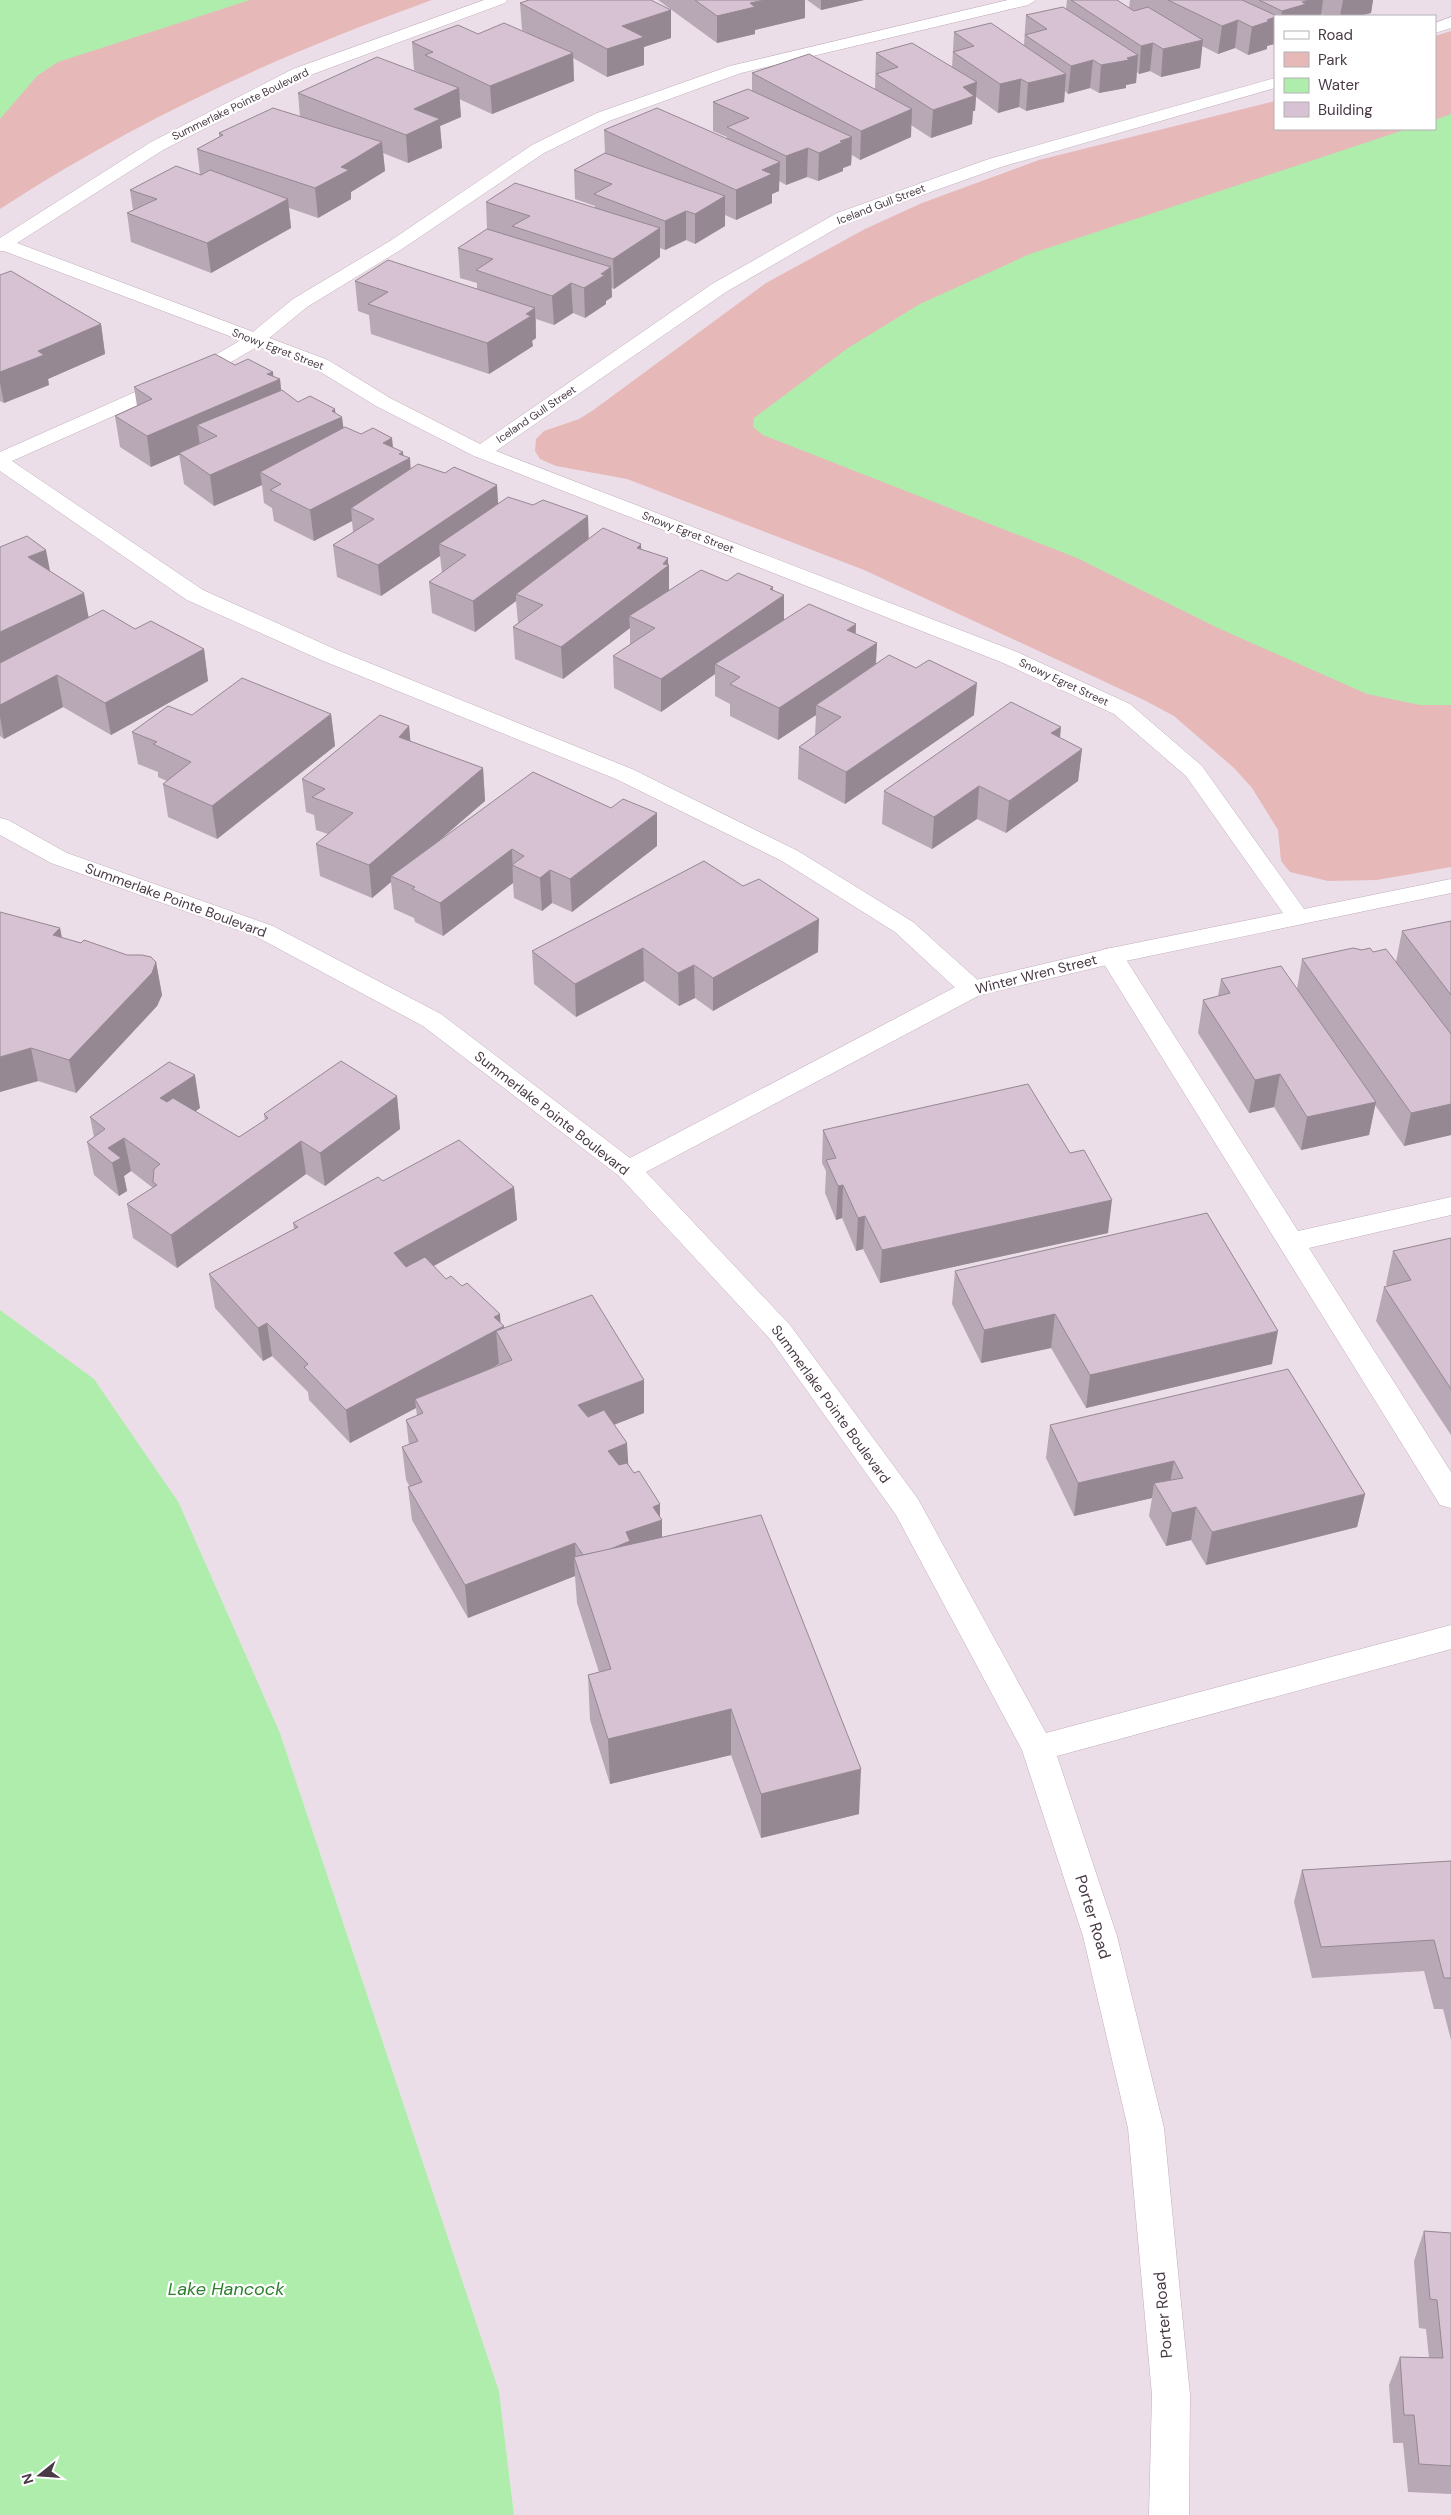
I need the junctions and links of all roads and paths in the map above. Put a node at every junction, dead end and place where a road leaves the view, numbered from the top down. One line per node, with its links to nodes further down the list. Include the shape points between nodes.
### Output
1 (499, 0): 6 (street, Summerlake Pointe Boulevard, via 299,73 158,146)
2 (1028, 0): 7 (street, via 736,69 602,117 538,149 396,246 300,303)
3 (1451, 22): 4 (street)
4 (1436, 28)
5 (1274, 83): 8 (street, Iceland Gull Street, via 995,163 843,217 719,288)
6 (2, 245): 7 (street, Snowy Egret Street)
7 (255, 340): 8 (street, Snowy Egret Street, via 321,364 383,402); 9 (street, via 212,365)
8 (481, 452): 12 (street, Snowy Egret Street, via 1009,657 1122,709 1194,771)
9 (0, 460): 14 (street, via 195,594 329,654 624,774 790,856 904,927)
10 (0, 825): 15 (street, Summerlake Pointe Boulevard, via 59,858 264,931 432,1020)
11 (1451, 886): 12 (street, Winter Wren Street)
12 (1298, 917): 13 (street, Winter Wren Street)
13 (1111, 956): 14 (street, Winter Wren Street); 17 (street)
14 (972, 989): 15 (street, Winter Wren Street)
15 (628, 1170): 20 (street, Summerlake Pointe Boulevard, via 780,1332 907,1507)
16 (1451, 1206): 17 (street)
17 (1292, 1242): 18 (street)
18 (1451, 1497)
19 (1451, 1637): 20 (street)
20 (1038, 1748): 21 (street, Porter Road, via 1100,1936 1146,2128 1171,2395)
21 (1169, 2515)

